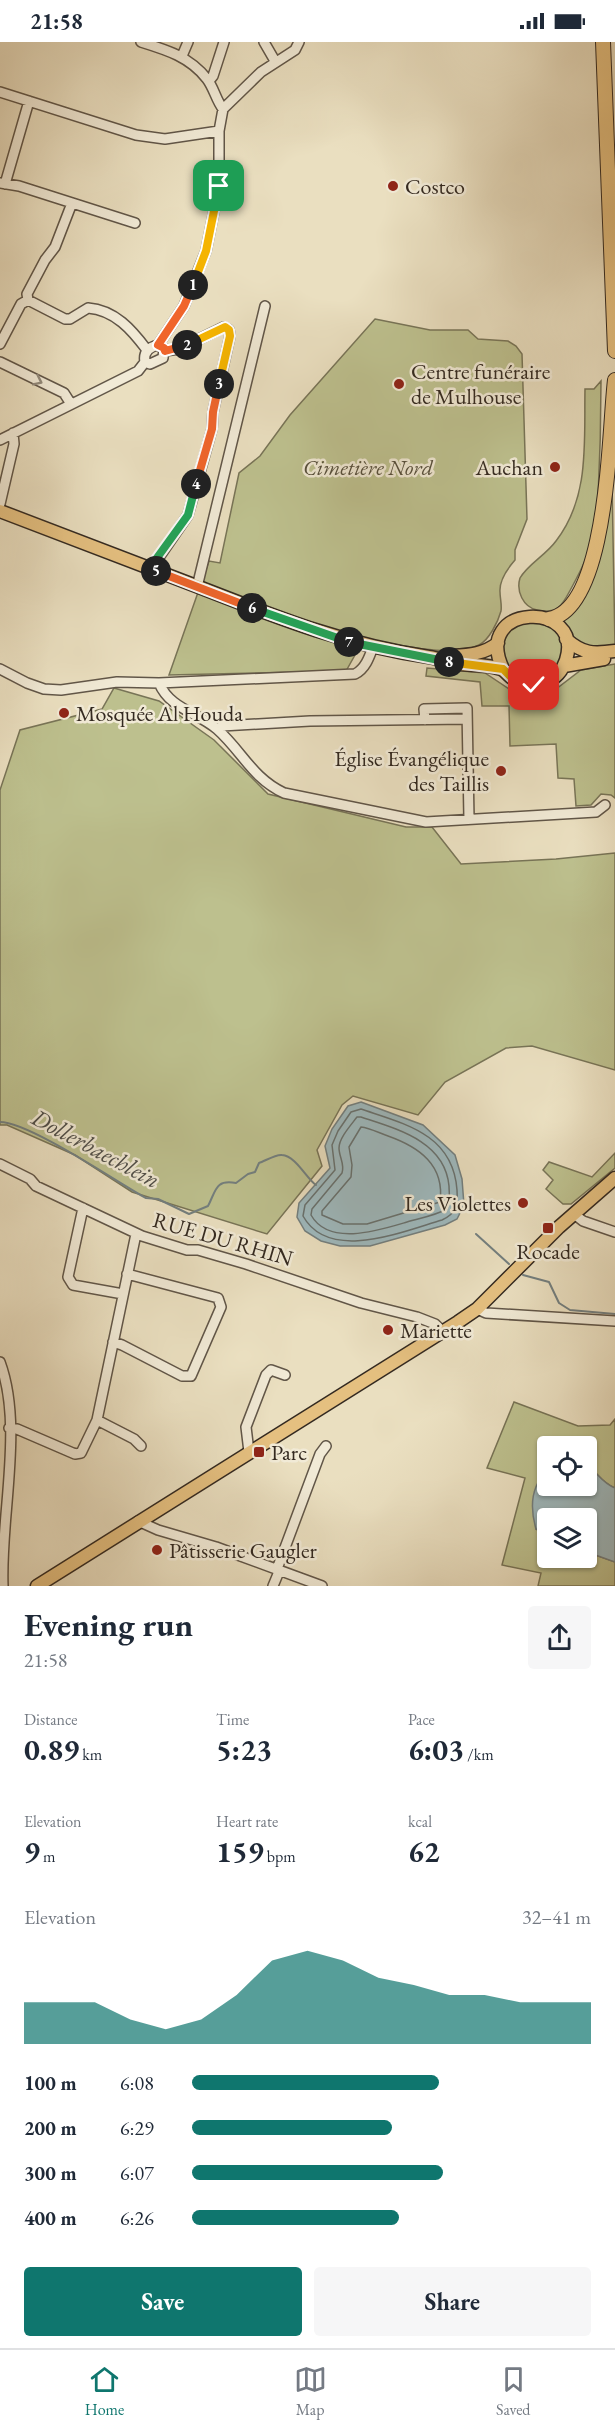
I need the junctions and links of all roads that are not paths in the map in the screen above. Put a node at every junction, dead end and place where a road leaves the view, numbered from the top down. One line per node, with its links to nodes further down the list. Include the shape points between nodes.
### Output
1 (188, 42): 7 (street)
2 (224, 42): 9 (street)
3 (264, 42): 8 (street)
4 (299, 42): 8 (street, via 289,56)
5 (603, 42): 22 (highway)
6 (147, 43): 7 (street)
7 (182, 56): 9 (street)
8 (275, 61): 12 (street)
9 (209, 81): 12 (street)
10 (0, 92): 11 (street)
11 (29, 101): 13 (street, via 136,135 165,139); 14 (street)
12 (223, 109): 13 (street)
13 (219, 131): 20 (street, via 219,186 206,251)
14 (2, 184): 15 (street)
15 (72, 203): 16 (street); 17 (street, via 55,247 27,294)
16 (135, 223)
17 (28, 300): 19 (street, via 21,304); 21 (street, via 64,319 88,308 102,311 131,328)
18 (265, 306): 32 (street)
19 (0, 344)
20 (162, 348): 21 (street); 24 (street, via 163,358 150,364); 31 (street, via 179,349 225,327 229,330 212,429 188,515)
21 (147, 350): 24 (street)
22 (615, 351)
23 (0, 362): 26 (street, one-way to 26, via 64,393)
24 (145, 362): 26 (street, via 138,371)
25 (615, 380): 33 (highway, via 597,547 582,587 562,613)
26 (71, 404): 27 (street)
27 (13, 433): 28 (street); 29 (street)
28 (0, 440)
29 (0, 504)
30 (0, 511): 31 (main road)
31 (151, 569): 32 (main road)
32 (197, 587): 36 (main road, via 302,627)
33 (549, 619): 34 (main road); 35 (main road, via 522,617 506,627)
34 (566, 639): 38 (main road); 41 (main road)
35 (498, 643): 40 (main road, via 488,651); 43 (main road)
36 (372, 648): 40 (main road); 44 (street, via 366,664 355,675)
37 (615, 651): 38 (main road)
38 (597, 657): 39 (main road); 41 (main road)
39 (615, 657)
40 (436, 658): 43 (main road)
41 (564, 666): 43 (main road, via 552,680 534,685 516,682)
42 (0, 669): 44 (street, via 44,689 112,682)
43 (503, 669)
44 (159, 683): 47 (street, via 176,705)
45 (467, 719): 46 (street); 46 (street, via 467,708 424,709); 49 (street)
46 (424, 720): 47 (street, via 310,721)
47 (217, 729): 49 (street, via 268,786 284,793 412,821)
48 (605, 805): 49 (street, via 596,812)
49 (469, 819)
50 (0, 1164): 52 (street, RUE DU RHIN)
51 (615, 1178): 53 (main road)
52 (83, 1208): 55 (street, RUE DU RHIN); 57 (street, via 68,1277 73,1285)
53 (574, 1214): 54 (street); 58 (main road)
54 (615, 1232)
55 (136, 1234): 56 (street); 60 (street, RUE DU RHIN, via 417,1317)
56 (127, 1274): 57 (street); 61 (street, via 218,1298 221,1307 191,1376 182,1376)
57 (123, 1294): 61 (street)
58 (477, 1309): 59 (street, via 486,1313); 60 (main road)
59 (615, 1321)
60 (442, 1331): 68 (main road)
61 (113, 1342): 64 (street)
62 (0, 1362): 65 (street, via 6,1379)
63 (285, 1375): 68 (street, via 271,1370 266,1375 246,1427)
64 (97, 1420): 65 (street, via 81,1453 75,1454); 66 (street, via 134,1438)
65 (9, 1428): 72 (street)
66 (141, 1446)
67 (326, 1446): 70 (street)
68 (249, 1452): 69 (main road)
69 (138, 1521): 70 (street); 73 (main road)
70 (277, 1569): 71 (street); 74 (street)
71 (307, 1583): 75 (street)
72 (3, 1586)
73 (37, 1586)
74 (273, 1586)
75 (322, 1586)

